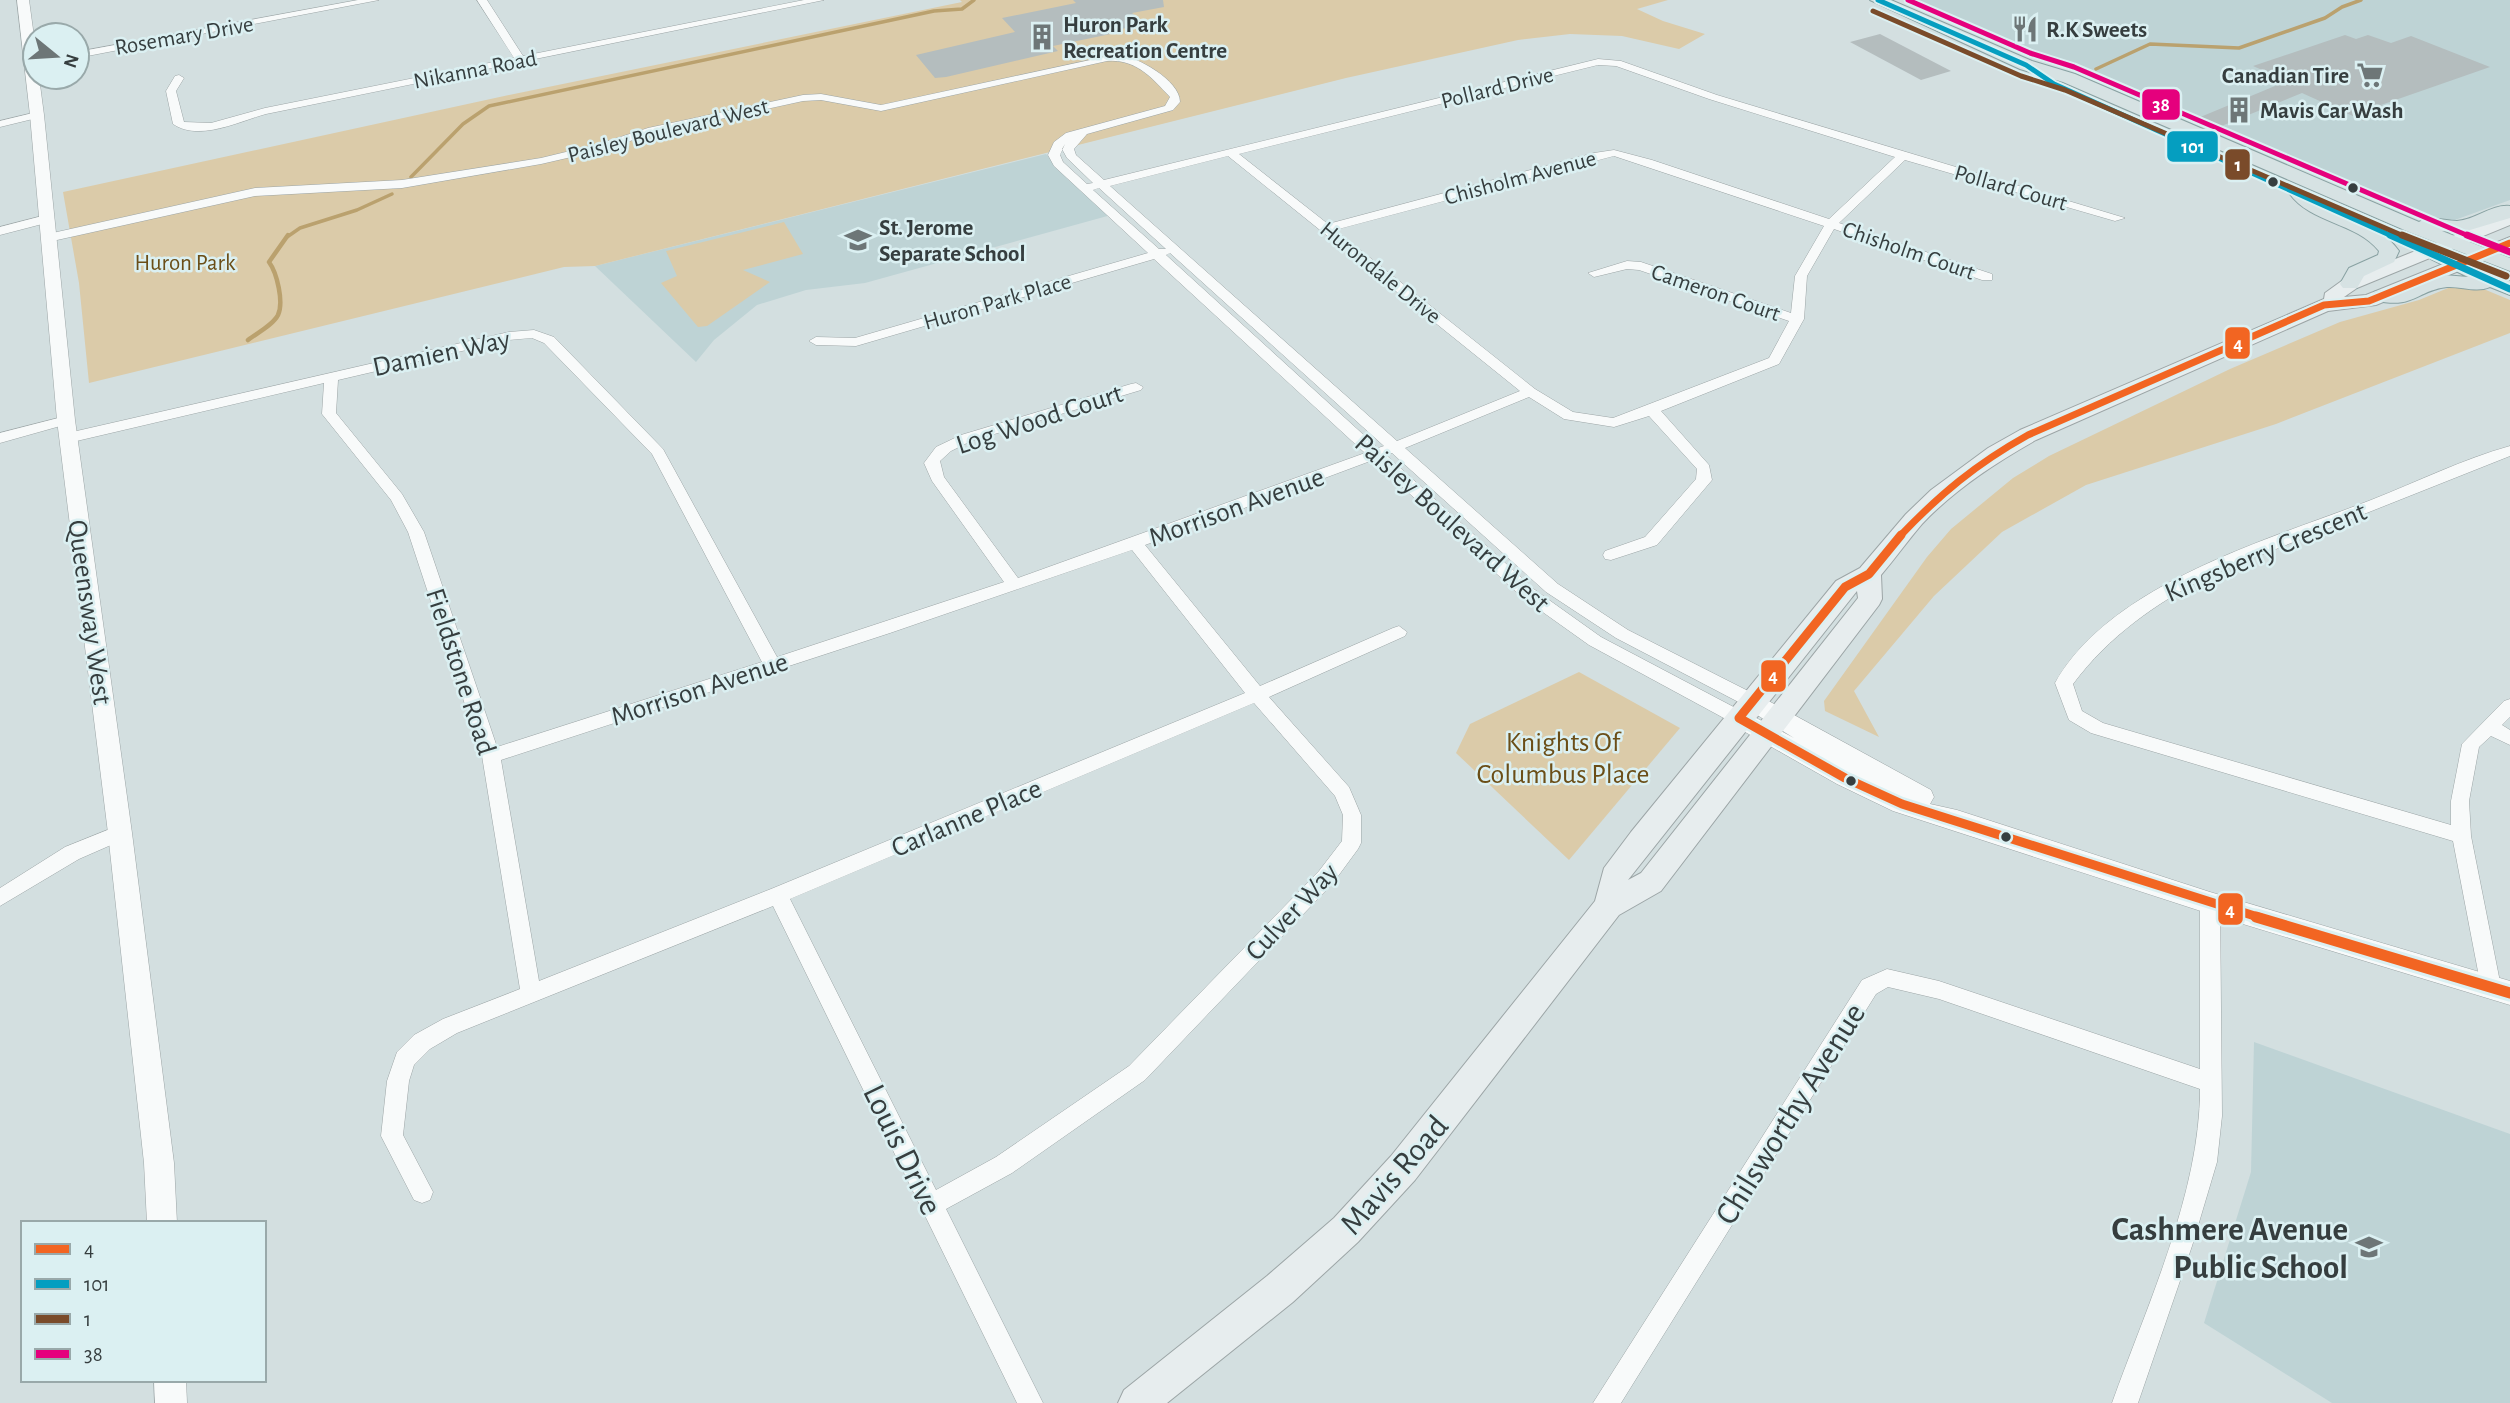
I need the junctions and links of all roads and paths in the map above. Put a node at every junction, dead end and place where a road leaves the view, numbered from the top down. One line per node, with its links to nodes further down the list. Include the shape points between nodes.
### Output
1 (23, 0): 6 (street, Queensway West)
2 (374, 0): 7 (street, Rosemary Drive)
3 (482, 0): 8 (street)
4 (819, 0): 8 (street, Nikanna Road)
5 (1878, 0): 9 (main road)
6 (26, 21)
7 (91, 52)
8 (520, 60): 10 (street, Nikanna Road, via 194,128 179,124 171,90)
9 (2026, 65): 19 (main road, via 2054,84); 20 (main road, via 2069,78)
10 (179, 78)
11 (35, 91): 12 (street, Queensway West)
12 (37, 116): 13 (street); 25 (street, Queensway West)
13 (0, 124)
14 (1088, 128): 17 (street, Paisley Boulevard West, via 1070,144 1069,152); 18 (street, Paisley Boulevard West, via 1064,138 1054,152 1058,164); 25 (street, Paisley Boulevard West, via 1169,107 1177,99 1140,62 1113,57 891,107 803,97 653,130 541,161 402,184 255,192)
15 (1231, 153): 16 (street, Pollard Drive, via 1598,62 1617,63); 17 (street, Pollard Drive); 26 (street, Hurondale Drive)
16 (1903, 156): 22 (street, Pollard Court); 24 (street)
17 (1102, 184): 18 (street, Pollard Drive); 30 (street, Paisley Boulevard West)
18 (1086, 188): 32 (street, Paisley Boulevard West)
19 (2298, 193): 31 (main road); 38 (main road, via 2307,205 2386,245 2387,258 2356,272)
20 (2355, 202): 21 (main road, via 2451,227); 28 (main road)
21 (2510, 212)
22 (2119, 218)
23 (2510, 218): 28 (main road, Mavis Road)
24 (1831, 223): 26 (street, Chisholm Avenue, via 1614,153); 37 (street, Chisholm Court); 43 (street, via 1801,276)
25 (47, 228): 27 (street); 49 (street, Queensway West)
26 (1328, 229): 47 (street, Hurondale Drive)
27 (0, 230)
28 (2451, 242): 31 (main road, Mavis Road); 33 (main road)
29 (2510, 243): 33 (main road, Mavis Road)
30 (1175, 249): 32 (street, Huron Park Place); 51 (street, Paisley Boulevard West)
31 (2429, 251): 34 (main road); 38 (main road, Mavis Road)
32 (1157, 255): 44 (street, Huron Park Place, via 856,342); 53 (street, Paisley Boulevard West)
33 (2483, 255): 34 (main road, Mavis Road); 35 (main road)
34 (2458, 265): 39 (main road); 41 (main road, Mavis Road)
35 (2510, 265)
36 (1594, 273): 43 (street, Cameron Court, via 1641,266)
37 (1987, 277)
38 (2350, 284): 42 (main road, Mavis Road)
39 (2510, 289)
40 (2510, 295): 41 (main road, via 2458,280 2396,299)
41 (2381, 296): 42 (main road, Mavis Road)
42 (2324, 305): 56 (main road, Mavis Road, via 1996,453 1939,495)
43 (1797, 319): 48 (street, via 1774,361)
44 (817, 341)
45 (331, 376): 49 (street, Damien Way); 59 (street, Damien Way, via 509,336 534,334 549,340 658,452); 66 (street, Fieldstone Road, via 329,414 397,498 416,532)
46 (1136, 387): 57 (street, Log Wood Court, via 966,438 935,456 932,463 937,478)
47 (1530, 392): 48 (street, via 1569,416 1585,419 1614,423); 51 (street, Morrison Avenue)
48 (1652, 410): 55 (street, via 1704,468 1704,480 1651,541)
49 (67, 429): 50 (street, Damien Way); 67 (street, Queensway West)
50 (0, 438)
51 (1397, 447): 53 (street, Morrison Avenue); 62 (street, Paisley Boulevard West, via 1571,602)
52 (2510, 451): 68 (street, Kingsberry Crescent, via 2202,572 2156,596 2117,624 2083,656 2064,682 2075,715 2097,728)
53 (1376, 455): 54 (street, Morrison Avenue); 62 (street, Paisley Boulevard West, via 1516,583 1566,622 1635,663)
54 (1135, 543): 57 (street, Morrison Avenue); 60 (street, Culver Way)
55 (1611, 555)
56 (1869, 574): 62 (main road, Mavis Road, via 1845,587); 63 (main road, Mavis Road, via 1870,599)
57 (1015, 585): 59 (street, Morrison Avenue)
58 (1399, 632): 60 (street, Carlanne Place)
59 (772, 664): 66 (street, Morrison Avenue)
60 (1257, 695): 69 (street, Carlanne Place); 77 (street, Culver Way, via 1342,792 1352,815 1351,844 1326,877 1136,1073 1004,1165)
61 (2510, 706): 64 (street)
62 (1747, 710): 63 (street, Paisley Boulevard West); 72 (main road, Mavis Road, via 1614,877)
63 (1774, 726): 71 (street, Paisley Boulevard West, via 1875,791 1930,816 1957,820); 72 (main road, Mavis Road, via 1651,882)
64 (2490, 727): 65 (street); 68 (street, via 2471,744 2460,801)
65 (2510, 738)
66 (491, 756): 74 (street, Fieldstone Road)
67 (120, 834): 70 (street, via 72,853); 78 (street, Queensway West)
68 (2461, 836): 73 (street)
69 (778, 895): 74 (street, Carlanne Place); 77 (street, Louis Drive)
70 (0, 898)
71 (2210, 903): 73 (street, Paisley Boulevard West); 75 (street)
72 (1609, 906): 82 (main road, Mavis Road, via 1403,1168 1346,1230)
73 (2500, 990)
74 (531, 995): 76 (street, Carlanne Place, via 450,1026 422,1042 405,1059 392,1136)
75 (2211, 1083): 83 (street, Chilsworthy Avenue, via 1939,990 1887,978 1869,987); 84 (street, via 2206,1162)
76 (422, 1192)
77 (931, 1205): 81 (street, Louis Drive)
78 (162, 1221)
79 (170, 1382): 80 (street)
80 (171, 1403)
81 (1030, 1403)
82 (1137, 1403)
83 (1606, 1403)
84 (2125, 1403)

